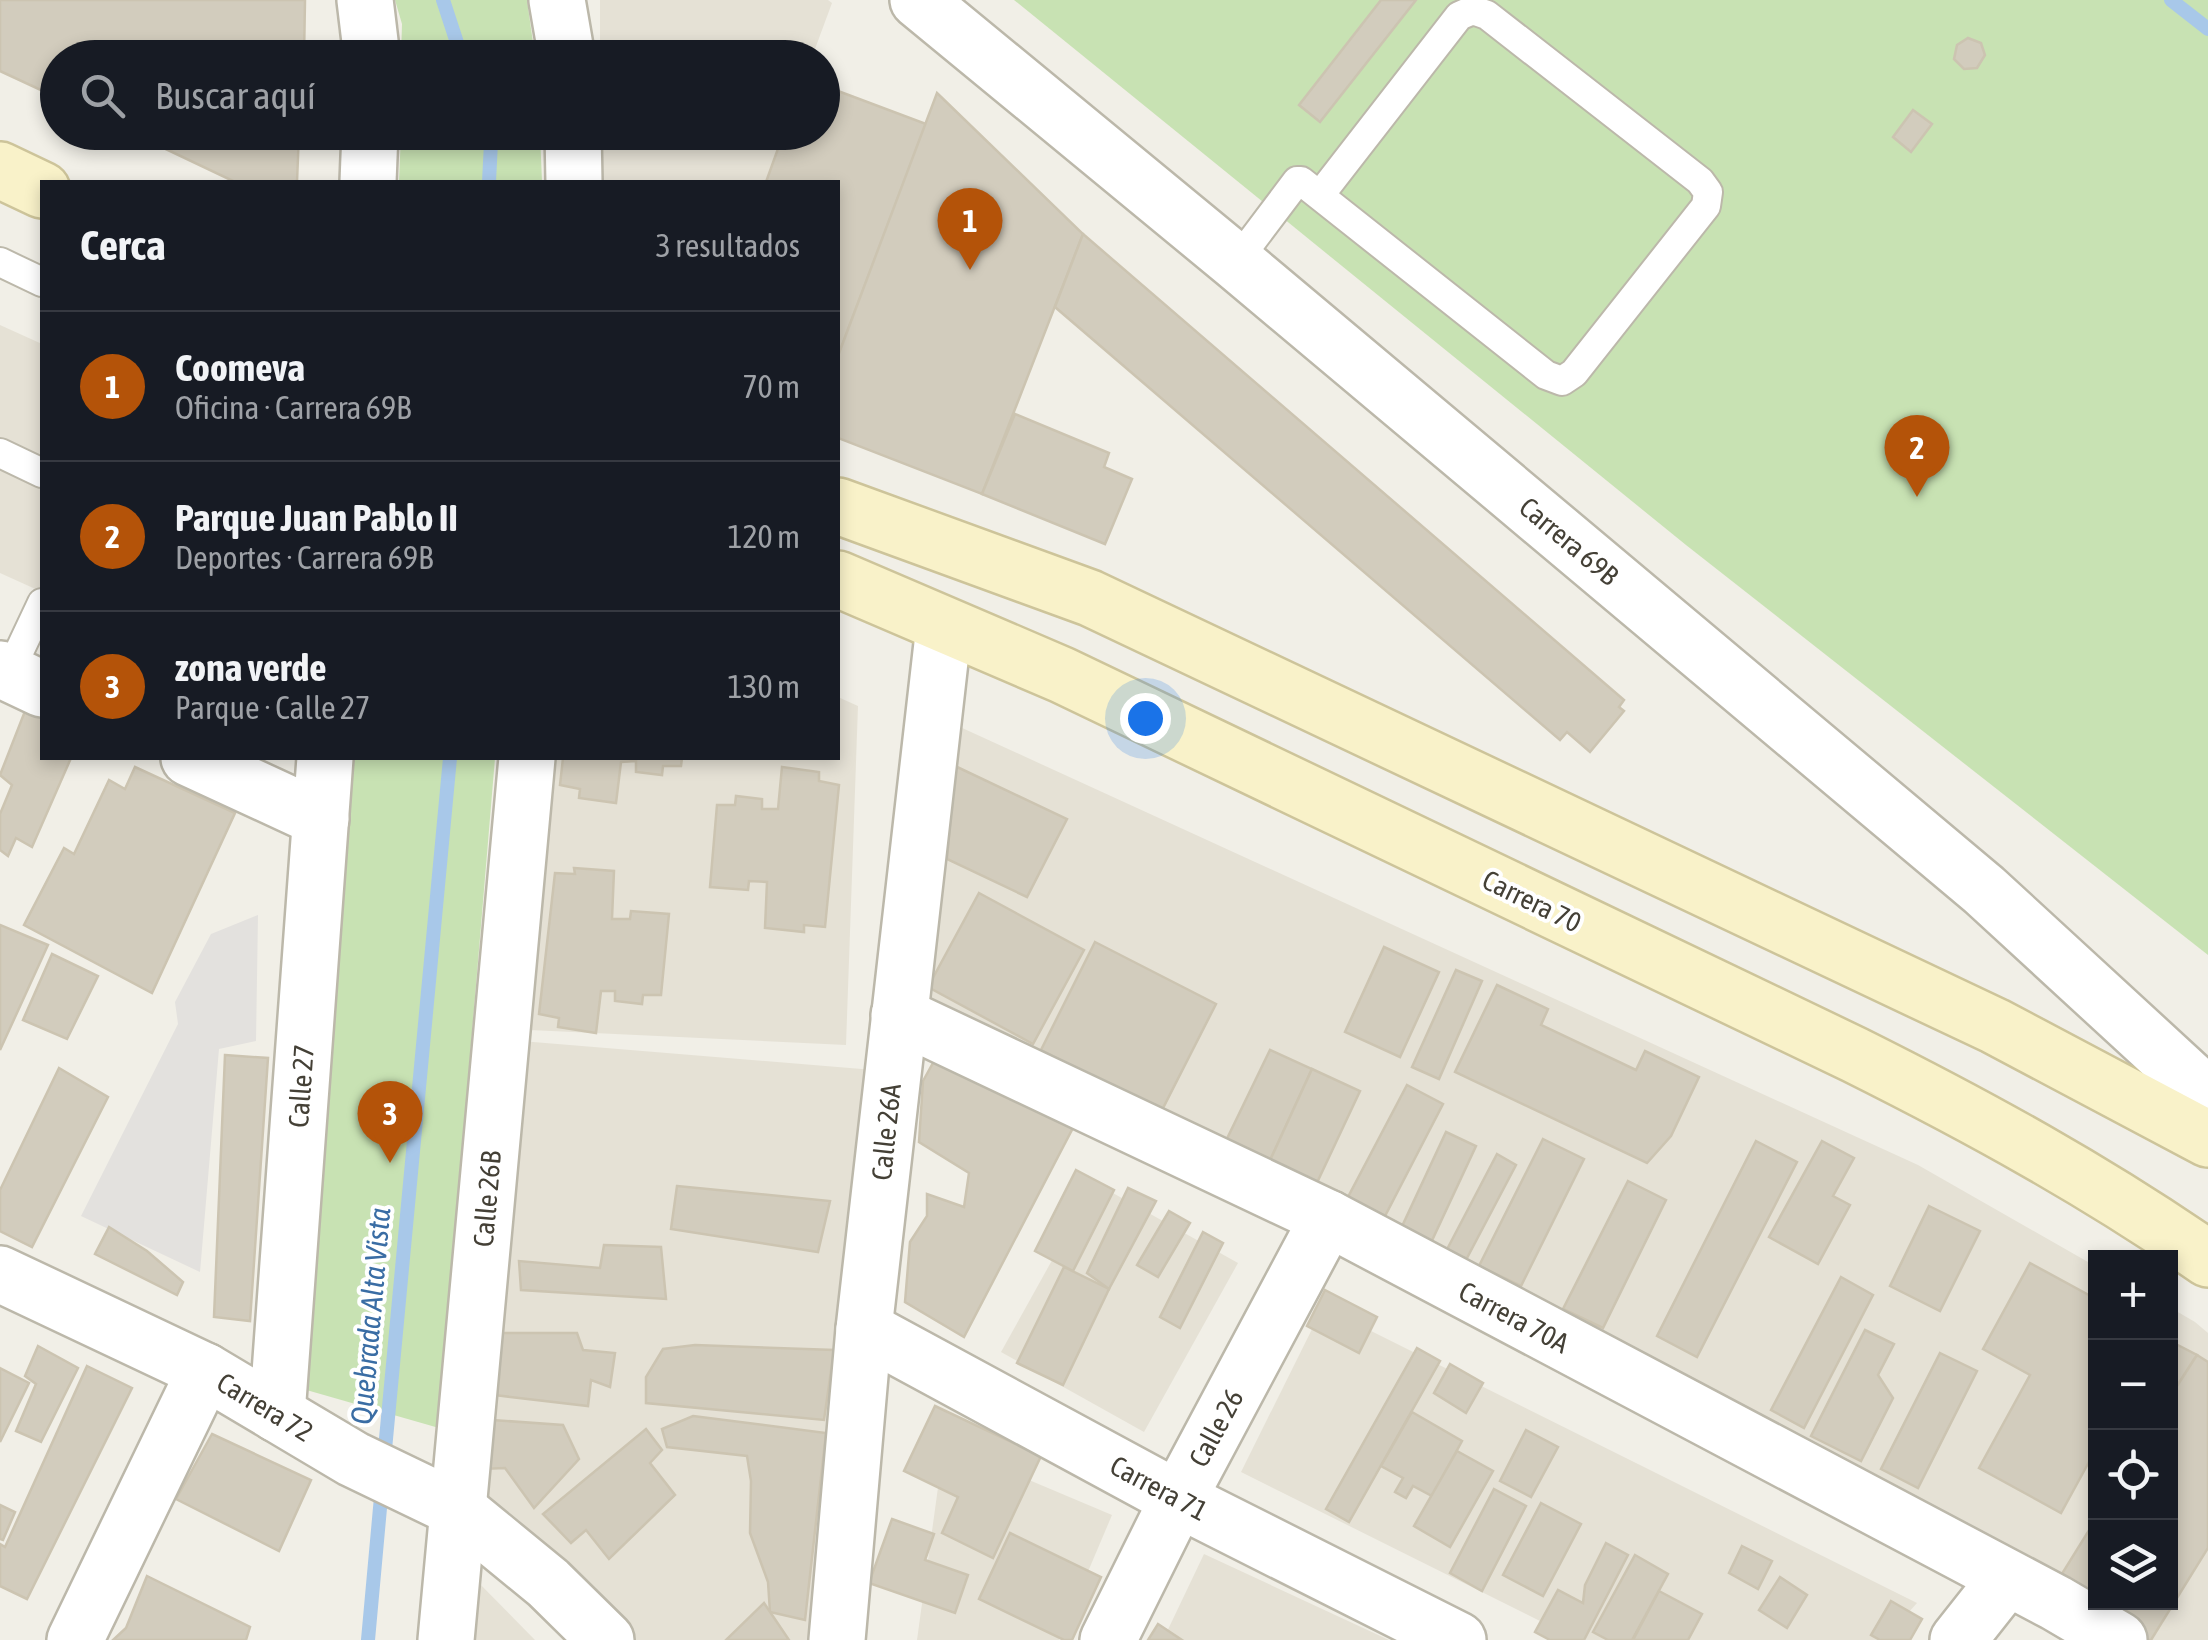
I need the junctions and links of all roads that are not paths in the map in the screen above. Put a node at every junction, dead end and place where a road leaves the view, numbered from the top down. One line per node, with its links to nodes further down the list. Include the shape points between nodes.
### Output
1 (365, 0): 5 (street)
2 (557, 0): 6 (street)
3 (918, 0): 15 (street, Carrera 69B)
4 (1463, 6): 13 (lane); 13 (lane, via 1486,15 1700,181 1708,192 1706,206 1562,381)
5 (370, 40)
6 (564, 40)
7 (369, 150): 10 (street)
8 (573, 150): 11 (street)
9 (0, 170): 12 (main road)
10 (368, 180)
11 (574, 180)
12 (40, 189)
13 (1320, 195): 15 (lane, via 1296,181)
14 (0, 262): 16 (lane)
15 (1236, 262): 29 (street, Carrera 69B, via 1984,890)
16 (40, 281)
17 (0, 453): 18 (lane)
18 (40, 472)
19 (840, 507): 30 (main road, via 1090,598 1995,1026)
20 (840, 579): 22 (main road, Carrera 70)
21 (40, 609): 23 (lane)
22 (944, 626): 28 (street, Calle 26A); 32 (main road, Carrera 70, via 1080,684 1920,1088 2067,1168)
23 (17, 677)
24 (193, 760): 27 (street)
25 (325, 760): 27 (street, Calle 27)
26 (527, 760): 38 (street, Calle 26B)
27 (321, 820): 36 (street, Calle 27)
28 (899, 1014): 31 (street, Carrera 70A); 34 (street, Calle 26A)
29 (2208, 1096)
30 (2208, 1139)
31 (1328, 1218): 37 (street, Calle 26); 39 (street, Carrera 70A)
32 (2208, 1259)
33 (0, 1274): 35 (street, Carrera 72)
34 (864, 1329): 37 (street, Carrera 71); 43 (street, Calle 26A)
35 (206, 1372): 36 (street, Carrera 72); 40 (street)
36 (276, 1414): 38 (street, Carrera 72)
37 (1178, 1499): 44 (street, Calle 26); 45 (street, Carrera 71)
38 (442, 1501): 41 (street, Calle 26B); 42 (street, Carrera 72, via 548,1584)
39 (2007, 1578): 46 (street); 47 (street, Carrera 70A)
40 (75, 1640)
41 (446, 1640)
42 (606, 1640)
43 (837, 1640)
44 (1108, 1640)
45 (1458, 1640)
46 (1958, 1640)
47 (2119, 1640)

